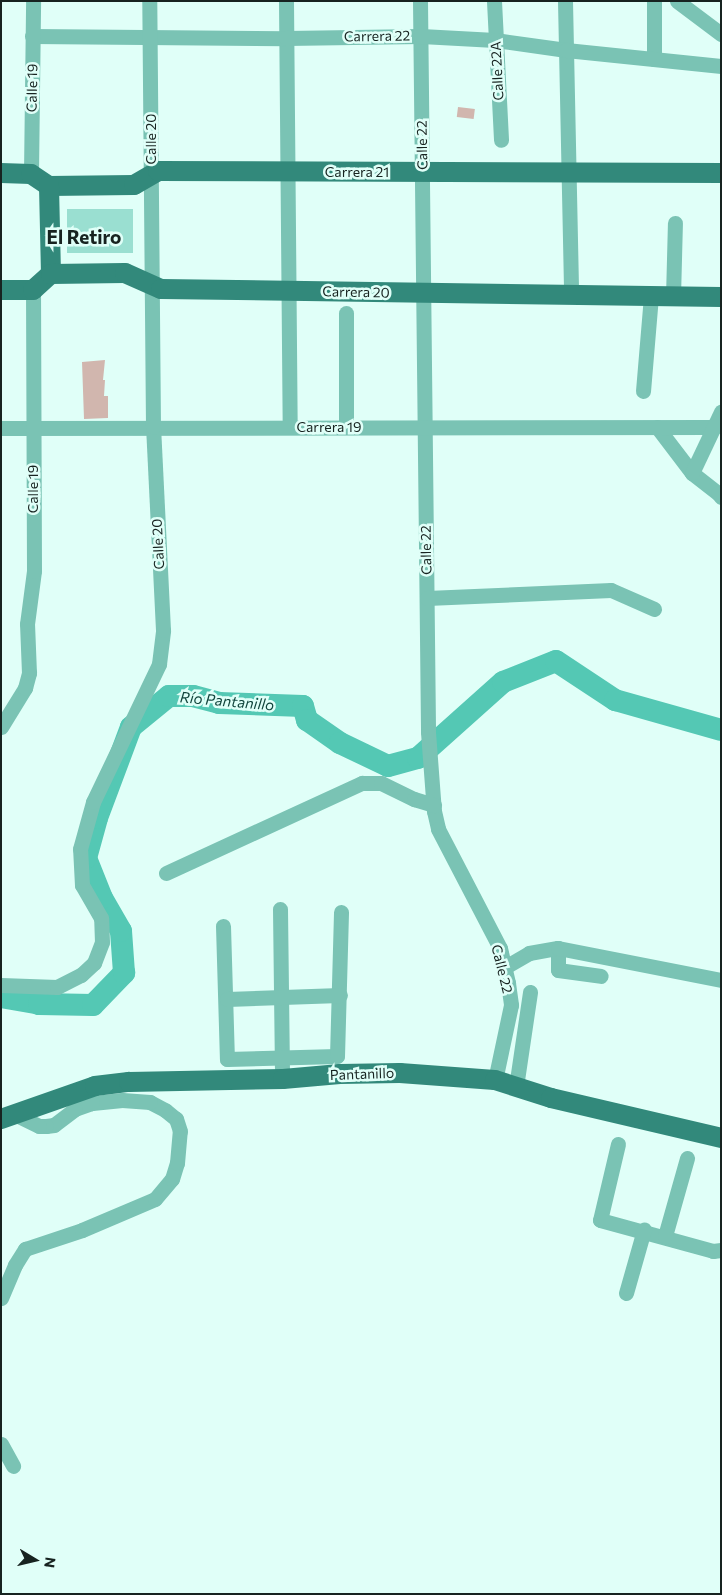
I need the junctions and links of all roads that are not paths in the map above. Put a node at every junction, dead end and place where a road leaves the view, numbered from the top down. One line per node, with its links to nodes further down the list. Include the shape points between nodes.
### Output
1 (32, 1): 10 (street, Calle 19)
2 (150, 1): 12 (street, Calle 20)
3 (286, 1): 13 (street)
4 (420, 1): 11 (street, Calle 22)
5 (494, 1): 14 (street, Calle 22A)
6 (565, 1): 15 (street)
7 (654, 1): 16 (street)
8 (677, 1): 9 (street)
9 (721, 34)
10 (32, 36): 12 (street, Carrera 22); 24 (street, Calle 19)
11 (421, 36): 13 (street, Carrera 22); 14 (street, Carrera 22); 20 (street, Calle 22)
12 (150, 37): 13 (street, Carrera 22); 25 (street, Calle 20)
13 (286, 38): 19 (street)
14 (495, 40): 15 (street, Carrera 22); 18 (street, Calle 22A)
15 (566, 50): 16 (street, Carrera 22); 21 (street)
16 (654, 60): 17 (street, Carrera 22)
17 (721, 66)
18 (501, 140)
19 (288, 171): 20 (main road, Carrera 21); 25 (main road, Carrera 21, via 158,171); 32 (street)
20 (422, 172): 21 (main road, Carrera 21); 33 (street, Calle 22)
21 (569, 172): 23 (main road, Carrera 21); 34 (street)
22 (1, 173): 24 (main road)
23 (721, 173)
24 (31, 174): 26 (main road)
25 (151, 177): 26 (main road, Carrera 21, via 134,185); 29 (street, Calle 20)
26 (49, 186): 28 (main road)
27 (675, 223): 36 (street)
28 (52, 274): 29 (main road, Carrera 20, via 125,273); 31 (main road)
29 (152, 287): 32 (main road, Carrera 20); 42 (street, Calle 20)
30 (1, 290): 31 (main road)
31 (33, 290): 41 (street, Calle 19)
32 (289, 291): 33 (main road, Carrera 20); 43 (street)
33 (424, 293): 34 (main road, Carrera 20); 45 (street, Calle 22)
34 (571, 295): 35 (main road, Carrera 20)
35 (651, 296): 36 (main road, Carrera 20); 39 (street)
36 (673, 297): 37 (main road, Carrera 20)
37 (721, 297)
38 (346, 314): 44 (street)
39 (644, 392)
40 (718, 419): 46 (street, Carrera 19); 48 (street)
41 (32, 427): 42 (street, Carrera 19); 47 (street, Carrera 19); 52 (street, Calle 19, via 34,571 27,624 29,674 25,688)
42 (153, 427): 43 (street, Carrera 19); 64 (street, Calle 20, via 163,630 159,664 93,802 80,849 82,885 101,918 102,942 94,963 81,975 57,986)
43 (290, 427): 44 (street, Carrera 19)
44 (346, 427): 45 (street, Carrera 19)
45 (425, 427): 46 (street, Carrera 19); 50 (street, Calle 22)
46 (657, 427): 48 (street)
47 (1, 428)
48 (692, 474): 49 (street)
49 (721, 497)
50 (427, 598): 51 (street, via 611,590); 53 (street, Calle 22, via 428,732)
51 (654, 609)
52 (1, 727)
53 (434, 805): 54 (street, via 381,783 362,783); 58 (street, Calle 22, via 438,829)
54 (166, 874)
55 (280, 909): 67 (street)
56 (341, 912): 66 (street)
57 (223, 926): 68 (street)
58 (500, 948): 60 (street); 61 (street, Calle 22)
59 (558, 948): 60 (street); 62 (street, via 558,970); 63 (street)
60 (529, 953): 61 (street)
61 (505, 967): 71 (street, Calle 22, via 510,1005)
62 (601, 976)
63 (721, 980)
64 (1, 985)
65 (530, 992): 72 (street)
66 (340, 995): 67 (street); 69 (street, via 337,1056)
67 (282, 997): 68 (street); 69 (street)
68 (227, 999): 69 (street, via 227,1059)
69 (281, 1058): 70 (street)
70 (282, 1079): 71 (main road, Pantanillo, via 400,1073); 73 (main road, Pantanillo, via 130,1082 95,1086)
71 (496, 1080): 72 (main road, Pantanillo)
72 (516, 1087): 74 (main road, Pantanillo)
73 (8, 1117): 81 (street, via 46,1126 54,1125 75,1109 92,1104 122,1100 150,1102 176,1119 180,1131 172,1179 155,1199 25,1250 14,1265)
74 (719, 1139)
75 (618, 1144): 77 (street, via 600,1220)
76 (687, 1158): 78 (street)
77 (644, 1230): 78 (street); 80 (street)
78 (665, 1236): 79 (street, via 713,1251)
79 (721, 1250)
80 (626, 1293)
81 (1, 1298)
82 (1, 1444): 83 (street)
83 (13, 1466)

